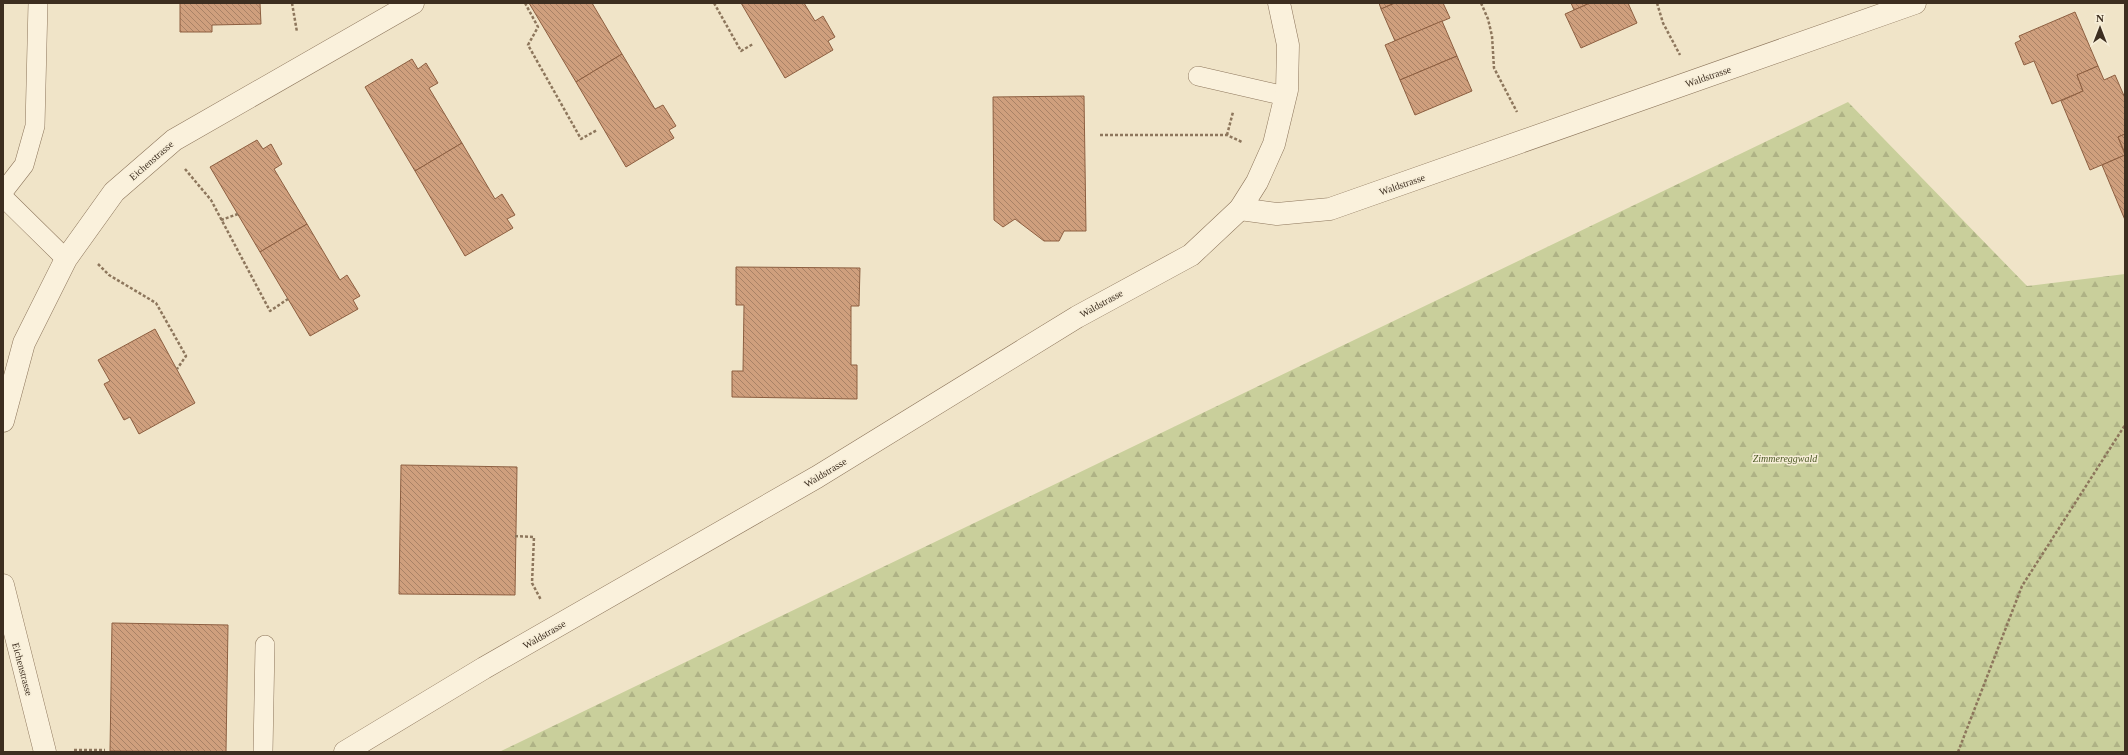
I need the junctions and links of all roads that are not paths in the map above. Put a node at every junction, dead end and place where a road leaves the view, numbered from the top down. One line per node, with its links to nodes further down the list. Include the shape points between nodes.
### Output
1 (38, 3): 7 (lane, via 35,126 24,164)
2 (413, 3): 10 (street, Eichenstrasse, via 174,140 114,192)
3 (1279, 3): 6 (street, via 1288,46)
4 (1915, 3): 9 (street, Waldstrasse, via 1330,209 1277,214)
5 (1198, 76): 6 (lane)
6 (1285, 96): 9 (street, via 1272,148 1257,182)
7 (3, 192)
8 (3, 197): 10 (lane)
9 (1240, 209): 16 (street, Waldstrasse, via 1191,255 1076,317 817,477 555,627)
10 (72, 250): 11 (street, Eichenstrasse, via 24,343)
11 (3, 421)
12 (3, 585): 14 (street, Eichenstrasse)
13 (264, 645): 15 (lane)
14 (45, 752)
15 (263, 752)
16 (345, 752)

